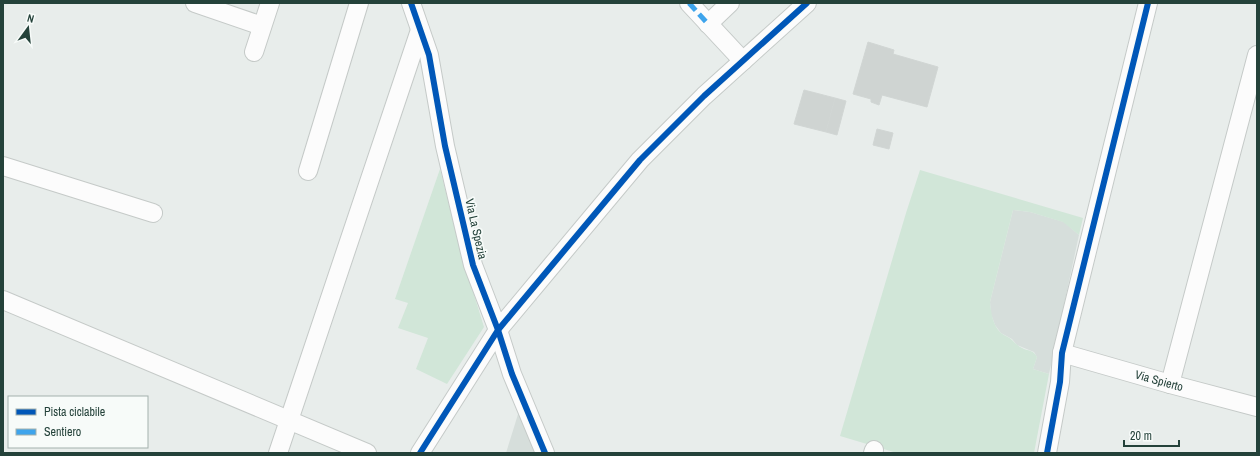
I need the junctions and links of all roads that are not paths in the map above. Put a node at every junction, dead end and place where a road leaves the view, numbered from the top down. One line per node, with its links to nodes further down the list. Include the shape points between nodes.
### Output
1 (195, 3): 10 (street)
2 (270, 3): 10 (street)
3 (359, 3): 16 (street)
4 (411, 3): 11 (street, Via La Spezia)
5 (689, 3): 9 (street)
6 (730, 3): 9 (street)
7 (807, 3): 14 (street)
8 (1148, 3): 20 (street)
9 (708, 24): 14 (street)
10 (262, 26): 12 (street)
11 (420, 30): 19 (street, Via La Spezia, via 429,55 445,146 473,265); 23 (street)
12 (254, 52)
13 (1257, 55): 21 (street)
14 (743, 61): 19 (street, via 640,160)
15 (3, 166): 17 (street)
16 (308, 171)
17 (153, 213)
18 (3, 300): 23 (street)
19 (498, 330): 26 (street); 27 (street, Via La Spezia, via 512,374)
20 (1062, 353): 21 (street, Via Spierto); 28 (street, via 1060,382)
21 (1170, 384): 22 (street, Via Spierto)
22 (1257, 406)
23 (289, 420): 24 (street); 25 (street)
24 (278, 453)
25 (367, 453)
26 (420, 453)
27 (545, 453)
28 (1047, 453)

